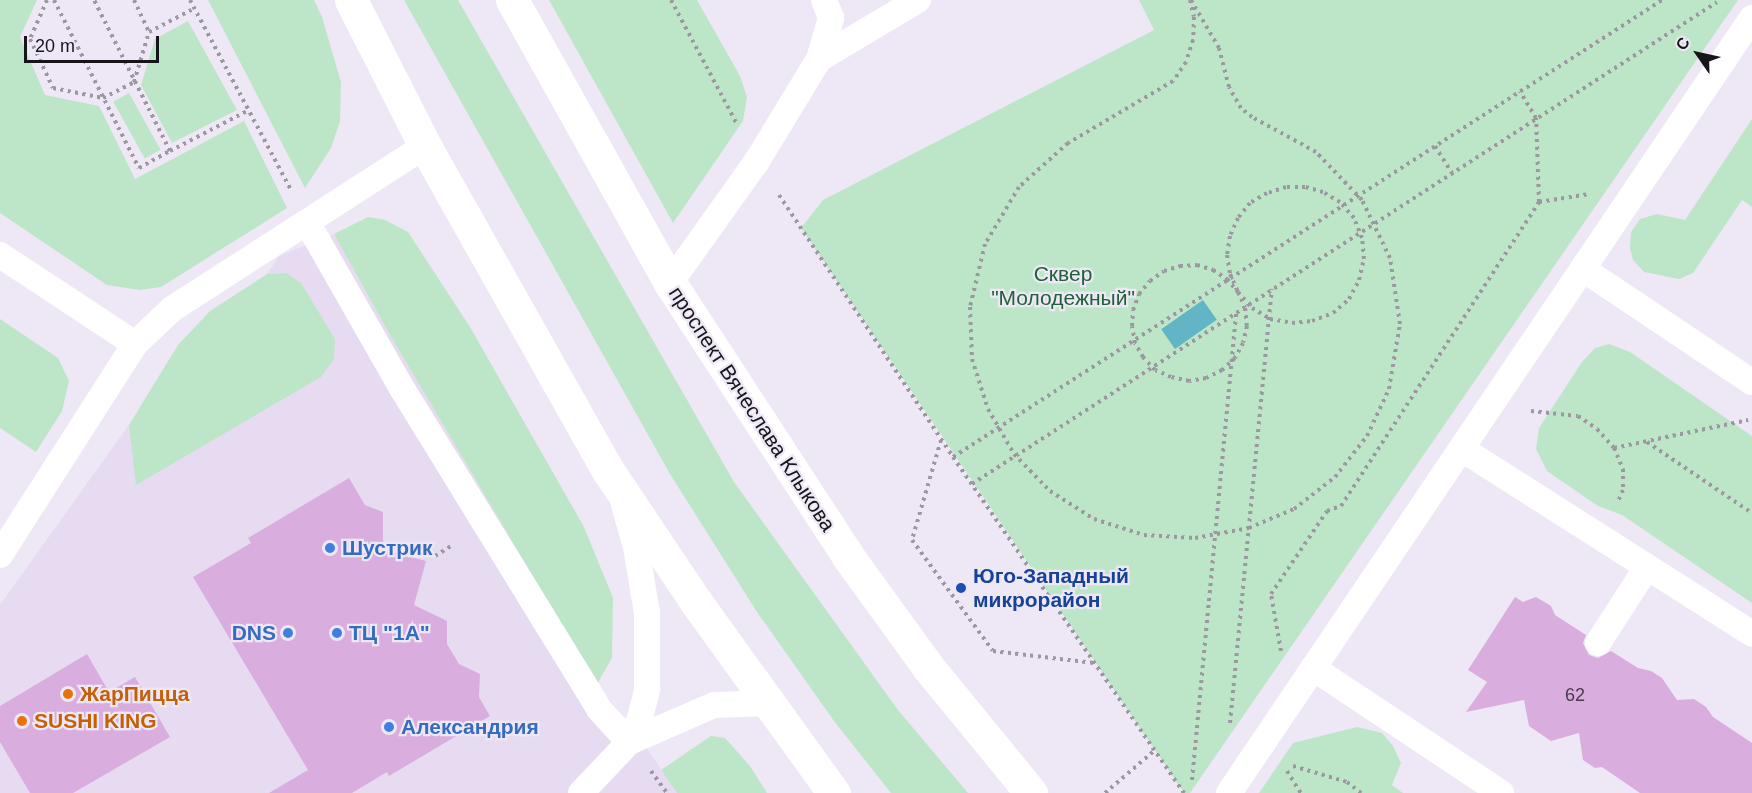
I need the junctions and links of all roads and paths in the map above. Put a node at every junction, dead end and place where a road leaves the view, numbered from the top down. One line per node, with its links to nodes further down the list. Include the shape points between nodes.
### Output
1 (47, 0): 20 (path, via 30,39 52,88)
2 (54, 0): 20 (path)
3 (94, 0): 18 (path)
4 (134, 0): 16 (path)
5 (190, 0): 14 (path)
6 (351, 0): 23 (main road)
7 (512, 0): 35 (main road, проспект Вячеслава Клыкова)
8 (671, 0): 26 (path)
9 (824, 0): 17 (lane, via 831,18)
10 (918, 0): 17 (lane)
11 (1191, 0): 28 (path, via 1218,48 1229,87 1241,108 1316,152); 47 (path, via 1193,40 1186,62 1173,81 1068,142 1019,187 985,244 970,307 972,360)
12 (1662, 0): 19 (path)
13 (1719, 0): 22 (path)
14 (195, 8): 16 (path); 21 (path)
15 (1752, 18): 33 (lane)
16 (149, 32): 18 (path)
17 (819, 59): 26 (lane)
18 (134, 82): 20 (path); 25 (path)
19 (1520, 91): 22 (path); 24 (path)
20 (103, 98): 25 (path, via 139,168)
21 (249, 110): 25 (path); 30 (path)
22 (1536, 118): 27 (path); 64 (path, via 1539,202 1341,506 1327,511 1271,594 1282,649)
23 (425, 146): 30 (lane); 54 (main road)
24 (1435, 146): 27 (path); 28 (path)
25 (170, 151)
26 (756, 161): 35 (lane); 48 (path)
27 (1452, 173): 31 (path)
28 (1358, 196): 29 (path); 57 (path, via 1392,269 1400,324 1389,389 1368,436 1335,477 1294,509)
29 (1343, 206): 31 (path); 34 (path); 34 (path, via 1323,192 1305,187 1286,187 1250,203 1230,236)
30 (307, 222): 42 (lane, via 172,309); 71 (lane, via 403,390 599,709)
31 (1360, 233): 36 (path); 38 (path, via 1364,259 1359,280 1333,313 1292,323 1270,319)
32 (0, 255): 42 (lane)
33 (1583, 269): 44 (lane); 45 (lane)
34 (1229, 279): 37 (path); 41 (path); 41 (path, via 1197,265 1164,271 1139,294 1133,309)
35 (670, 283): 77 (main road, проспект Вячеслава Клыкова, via 847,555 928,667)
36 (1272, 289): 38 (path); 57 (path)
37 (1238, 292): 38 (path); 39 (path)
38 (1249, 304): 39 (path)
39 (1245, 307): 40 (path); 43 (path, via 1247,326 1243,343 1222,370 1189,381)
40 (1236, 313): 43 (path); 58 (path)
41 (1135, 340): 43 (path); 47 (path)
42 (135, 344): 60 (lane)
43 (1153, 367): 53 (path)
44 (1752, 382)
45 (1490, 407): 50 (path, via 1578,416); 51 (lane)
46 (1752, 419): 49 (path)
47 (998, 428): 52 (path); 53 (path)
48 (942, 439): 52 (path); 65 (path, via 912,540 993,651)
49 (1647, 442): 50 (path); 56 (path)
50 (1614, 448): 59 (path, via 1623,469 1623,490)
51 (1461, 449): 59 (lane); 66 (lane)
52 (953, 456): 55 (path)
53 (1016, 456): 55 (path); 58 (path, via 1050,491 1094,519 1144,535 1195,538)
54 (609, 472): 67 (main road); 71 (lane, via 623,501 636,548 647,613 647,689)
55 (972, 484): 65 (path)
56 (1752, 513)
57 (1249, 528): 58 (path); 69 (path)
58 (1215, 534): 74 (path, via 1192,780)
59 (1597, 535): 61 (lane)
60 (0, 555)
61 (1647, 567): 62 (lane); 63 (lane)
62 (1752, 634)
63 (1598, 643)
64 (1275, 659)
65 (1095, 663): 72 (path)
66 (1313, 668): 80 (lane); 82 (lane)
67 (769, 703): 71 (lane, via 714,705); 76 (main road)
68 (1237, 715): 69 (path)
69 (1230, 724): 70 (path)
70 (1224, 733)
71 (629, 742): 75 (lane)
72 (1155, 750): 78 (path); 79 (path)
73 (1288, 764): 81 (path, via 1347,783)
74 (1199, 771)
75 (581, 793)
76 (834, 793)
77 (1031, 793)
78 (1106, 793)
79 (1184, 793)
80 (1229, 793)
81 (1361, 793)
82 (1501, 793)

